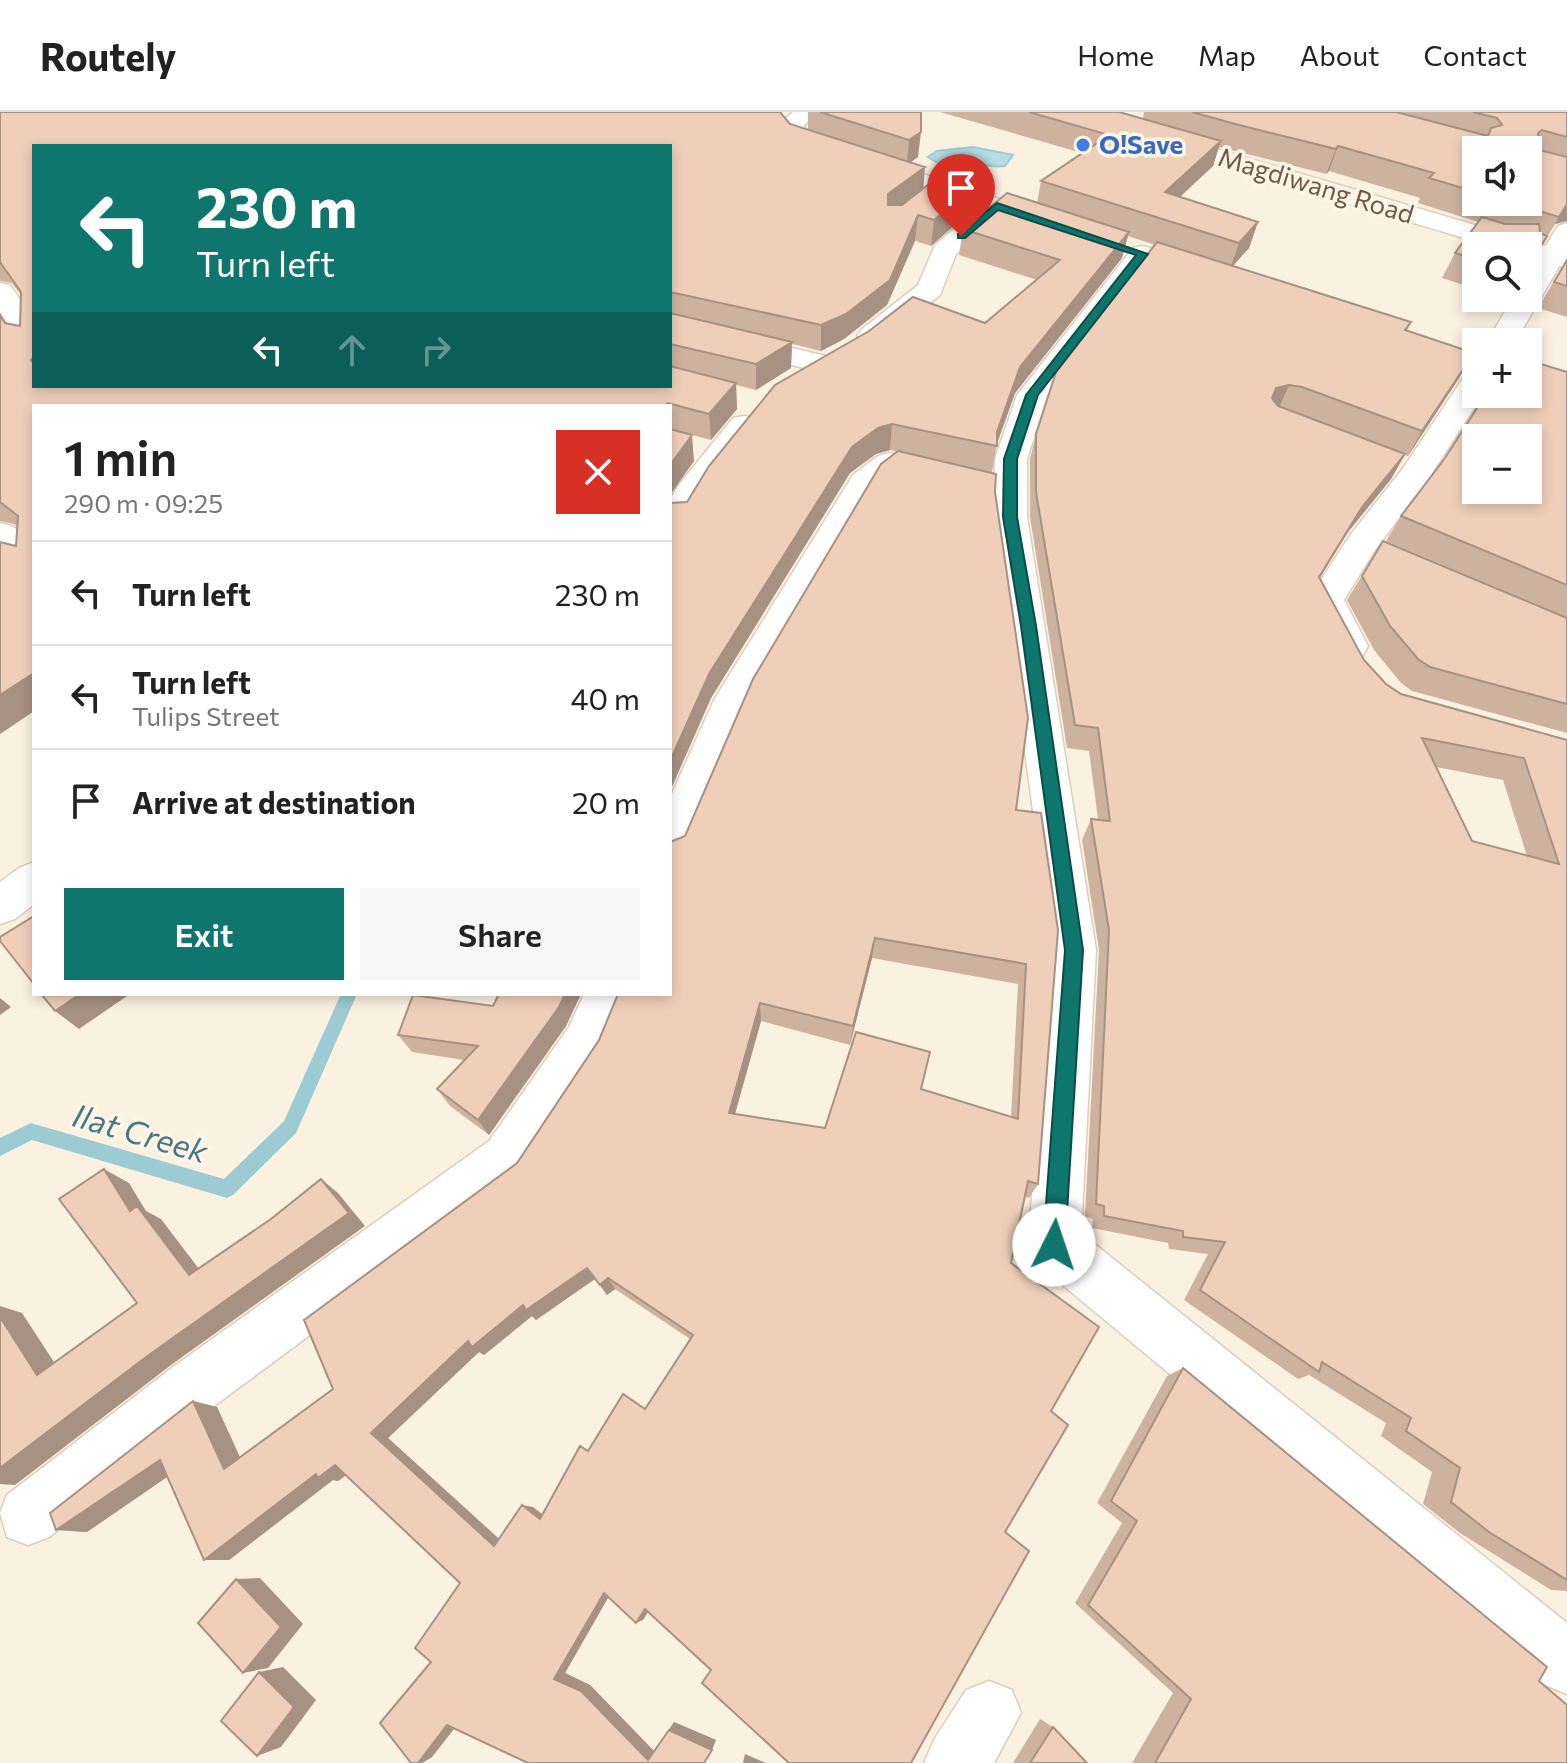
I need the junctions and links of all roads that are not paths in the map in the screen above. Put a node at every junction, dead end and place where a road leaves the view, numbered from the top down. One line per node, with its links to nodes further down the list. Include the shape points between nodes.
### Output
1 (809, 112): 3 (street, via 793,122 792,133 799,141)
2 (1066, 112): 5 (street, Magdiwang Road)
3 (997, 206): 6 (street); 12 (street, via 944,251 930,289 856,348)
4 (1567, 231): 8 (street)
5 (1472, 232)
6 (1081, 234)
7 (1144, 254): 18 (street, via 1032,395 1011,459)
8 (1549, 255)
9 (0, 291): 11 (street)
10 (672, 327): 12 (street)
11 (32, 338)
12 (824, 364): 14 (street)
13 (1462, 379): 21 (street, via 1402,469)
14 (774, 395): 15 (street); 17 (street)
15 (731, 396)
16 (682, 445): 17 (street)
17 (720, 455): 19 (street)
18 (985, 485): 25 (street, via 889,463 864,482 733,700); 30 (street, via 1010,517 1074,950 1054,1245)
19 (677, 517)
20 (0, 534): 22 (street)
21 (1361, 546): 23 (street); 24 (street, via 1326,600)
22 (32, 557)
23 (1394, 561)
24 (1368, 679)
25 (672, 840)
26 (32, 882): 27 (street)
27 (0, 906)
28 (606, 996): 29 (street, via 586,1042 507,1158 193,1387)
29 (28, 1516)
30 (1567, 1663)

